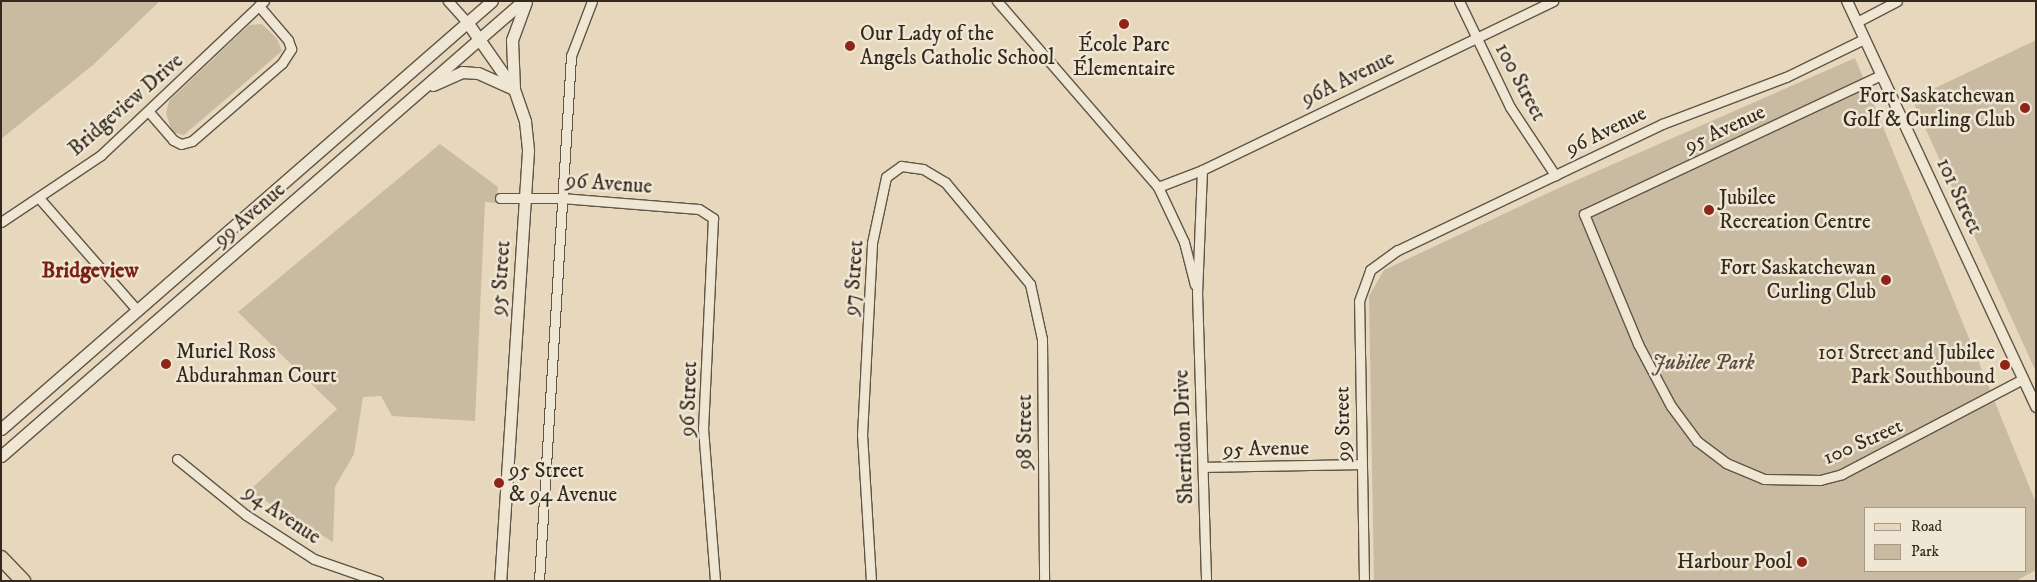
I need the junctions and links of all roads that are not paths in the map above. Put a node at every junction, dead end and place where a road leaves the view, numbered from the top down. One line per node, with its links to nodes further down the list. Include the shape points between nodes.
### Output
1 (448, 1): 11 (street, 95 Street)
2 (492, 1): 11 (main road, 99 Avenue)
3 (524, 1): 15 (main road, 99 Avenue); 17 (main road, via 512,40)
4 (592, 1): 26 (street, via 571,56)
5 (997, 1): 22 (street, Sherridon Drive)
6 (1459, 1): 13 (street, 100 Street)
7 (1553, 1): 13 (street, 96A Avenue)
8 (1847, 1): 12 (street, 101 Street)
9 (1897, 1): 12 (street)
10 (262, 4): 19 (street, Bridgeview Drive); 19 (street, via 288,40 291,49 282,63 192,141 181,144 173,140)
11 (467, 22): 15 (main road, 95 Street); 33 (main road, 99 Avenue)
12 (1857, 22): 14 (street, 101 Street)
13 (1476, 36): 20 (street, 96A Avenue); 21 (street, 100 Street, via 1510,107)
14 (1864, 39): 16 (street, 101 Street); 21 (street, 96 Avenue, via 1786,77 1662,124)
15 (478, 40): 17 (main road, 95 Street); 18 (main road, 99 Avenue)
16 (1881, 75): 27 (street, 95 Avenue); 34 (street, 101 Street)
17 (514, 89): 18 (main road, via 478,73 462,72); 25 (main road, 95 Street, via 525,121)
18 (422, 90): 37 (main road, 99 Avenue)
19 (149, 112): 23 (street, Bridgeview Drive, via 101,155)
20 (1202, 170): 22 (street, 96A Avenue); 32 (street, Sherridon Drive)
21 (1555, 176): 30 (street, 96 Avenue, via 1398,250)
22 (1158, 187): 32 (street, Sherridon Drive, via 1184,242)
23 (39, 198): 29 (street, Bridgeview Drive); 33 (street)
24 (500, 198): 25 (street, 96 Avenue)
25 (526, 198): 26 (street, 96 Avenue); 44 (main road, 95 Street)
26 (561, 198): 28 (street, 96 Avenue, via 699,209); 45 (street)
27 (1584, 214): 34 (street, 100 Street, via 1638,344 1671,406 1710,452 1764,479 1820,480 1842,474)
28 (713, 218): 46 (street, 96 Street, via 704,428)
29 (1, 222)
30 (1370, 270): 39 (street, 99 Street, via 1359,301)
31 (1030, 284): 47 (street, 97 Street, via 945,182 923,168 901,166 886,177 872,243 862,435); 48 (street, 98 Street, via 1042,339)
32 (1197, 292): 40 (street, Sherridon Drive)
33 (137, 310): 36 (main road, 99 Avenue)
34 (2023, 379): 35 (street, 101 Street)
35 (2036, 407)
36 (1, 429)
37 (1, 456)
38 (177, 459): 43 (street, 94 Avenue, via 246,515 314,558)
39 (1361, 464): 40 (street, 95 Avenue); 50 (street, 99 Street)
40 (1203, 467): 49 (street, Sherridon Drive)
41 (1, 558): 42 (main road)
42 (23, 581)
43 (378, 581)
44 (500, 581)
45 (539, 581)
46 (715, 581)
47 (870, 581)
48 (1044, 581)
49 (1206, 581)
50 (1364, 581)

